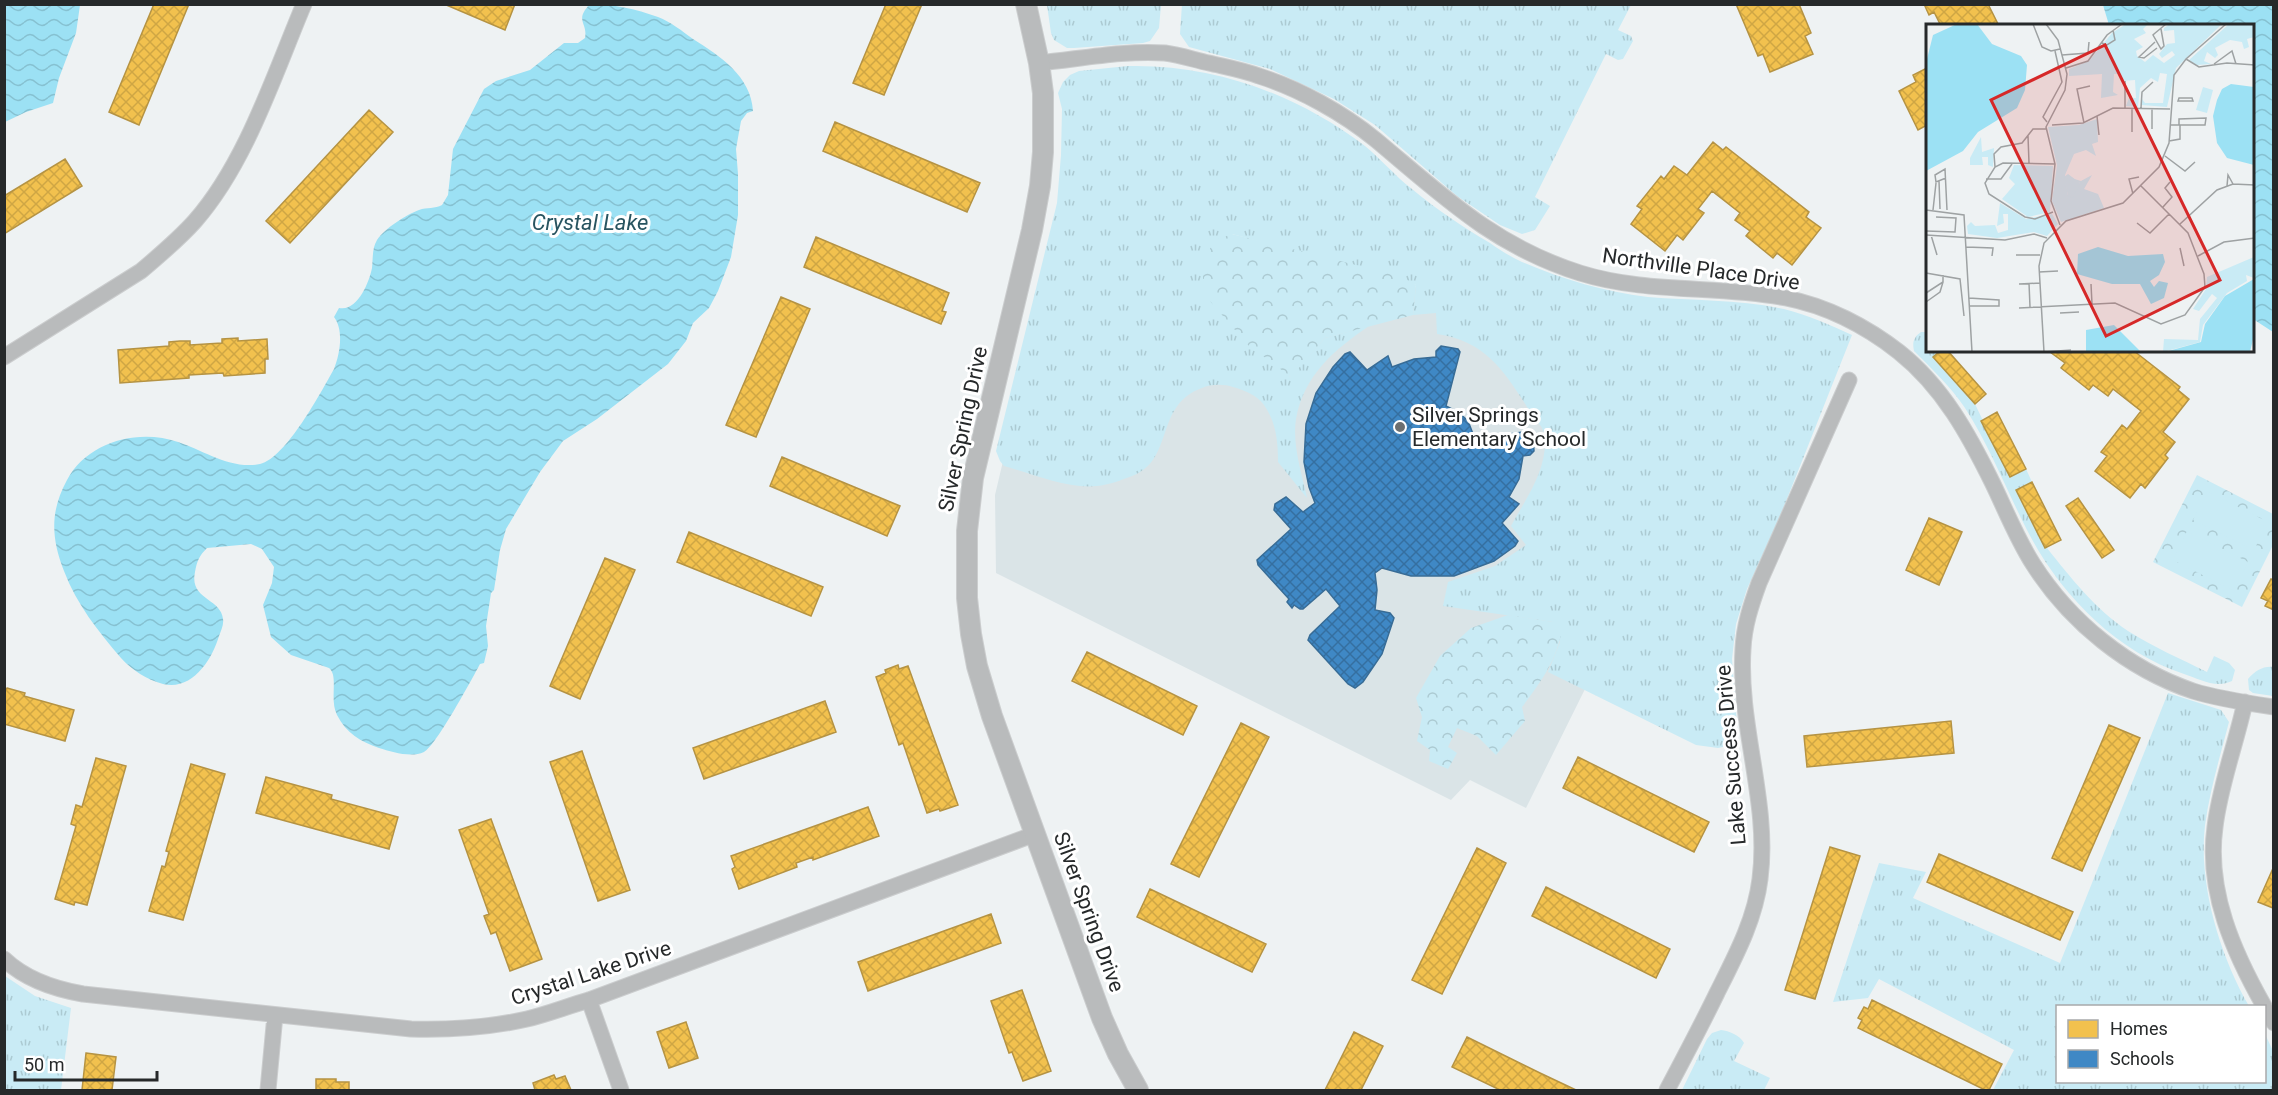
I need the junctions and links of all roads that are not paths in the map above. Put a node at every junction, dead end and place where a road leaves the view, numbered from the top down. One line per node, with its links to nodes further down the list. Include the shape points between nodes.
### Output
1 (304, 4): 4 (street, via 238,157 195,220 141,271)
2 (1026, 4): 3 (street, Silver Spring Drive)
3 (1040, 63): 6 (street, Northville Place Drive, via 1165,53 1260,76 1343,117 1463,213 1537,257 1605,279 1789,299 1844,318 1897,351 1933,384 1972,442 2030,560 2072,614 2110,648 2153,674 2194,691); 8 (street, Silver Spring Drive, via 1044,123 1040,186 973,478 967,541 967,597 977,666)
4 (4, 357)
5 (1849, 380): 18 (street, Lake Success Drive, via 1750,609 1742,675 1761,828 1760,879 1753,914)
6 (2245, 702): 7 (street, Northville Place Drive); 11 (street, via 2218,806 2214,853 2228,932)
7 (2274, 707)
8 (1035, 834): 10 (street, Crystal Lake Drive); 17 (street, Silver Spring Drive, via 1102,1018)
9 (4, 959): 13 (street, Crystal Lake Drive, via 35,981 58,989)
10 (589, 1000): 13 (street, Crystal Lake Drive, via 529,1019 462,1029 411,1029); 16 (street)
11 (2263, 1005)
12 (2266, 1010): 14 (street)
13 (275, 1015): 15 (street)
14 (2274, 1023)
15 (268, 1090)
16 (621, 1090)
17 (1138, 1090)
18 (1667, 1090)

